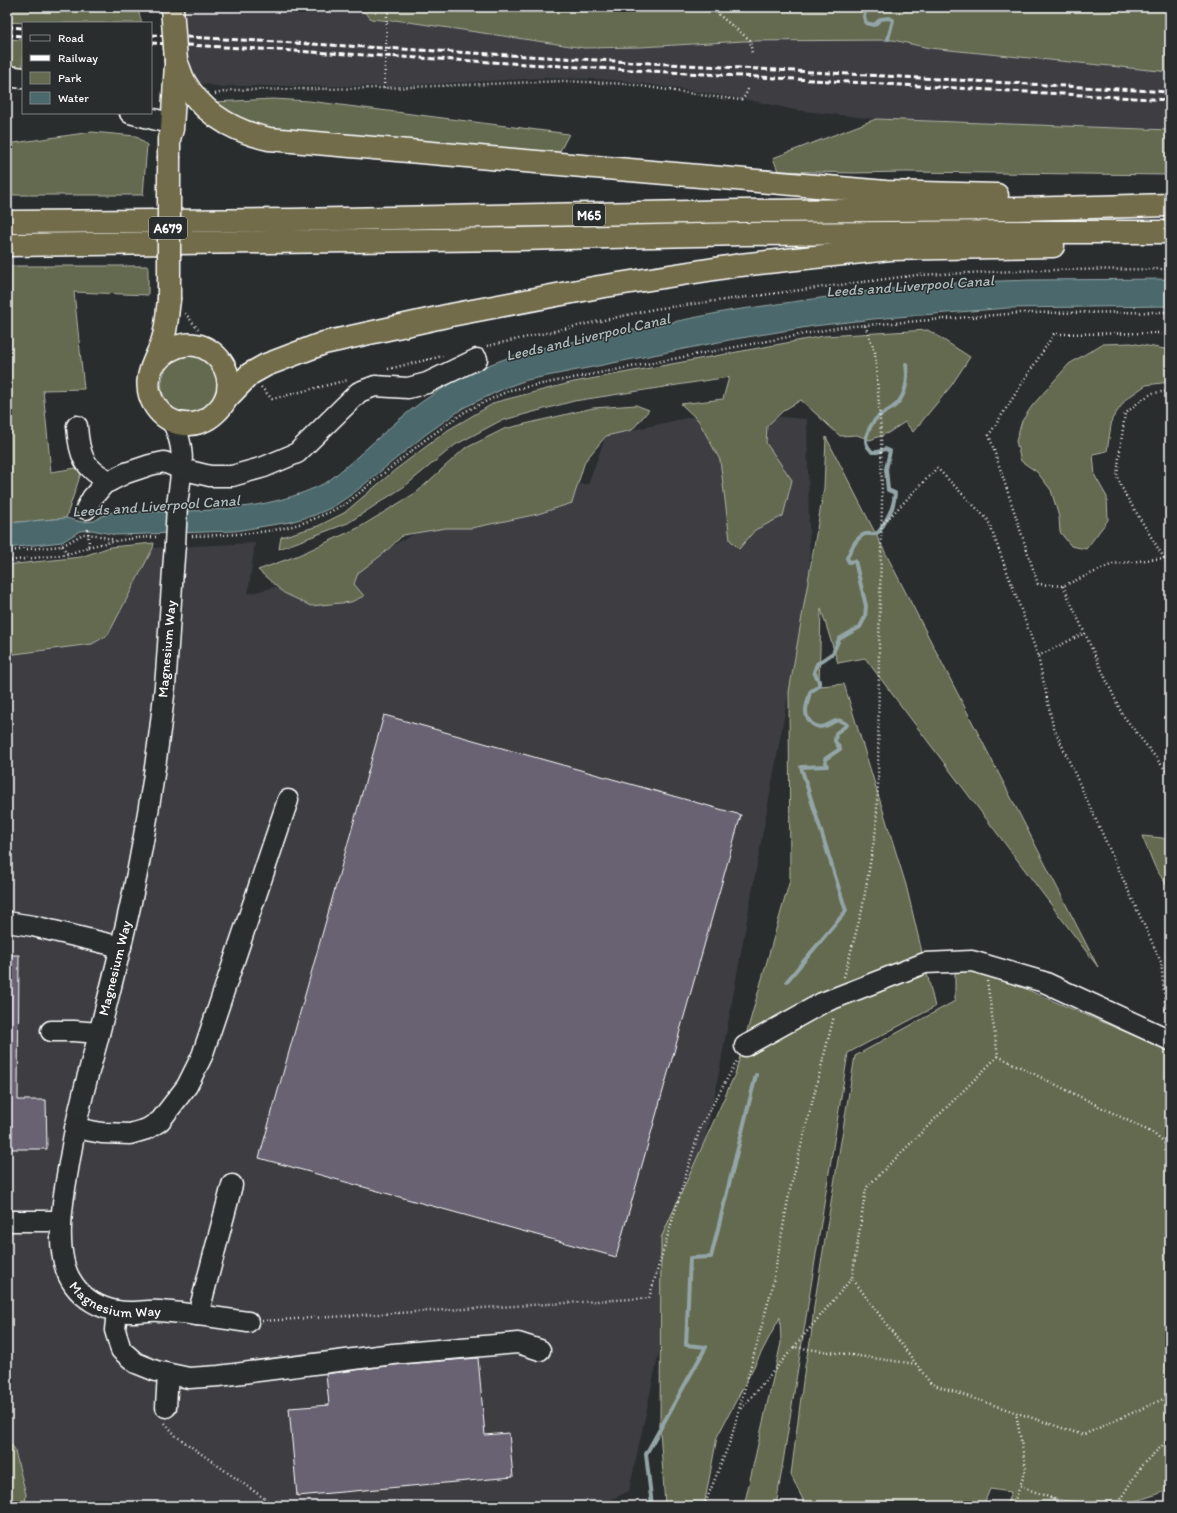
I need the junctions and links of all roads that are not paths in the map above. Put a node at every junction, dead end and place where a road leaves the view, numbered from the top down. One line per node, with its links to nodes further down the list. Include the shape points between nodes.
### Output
1 (160, 7): 3 (highway, A679)
2 (172, 7): 3 (highway, A679, bridge)
3 (172, 55): 7 (highway, A679); 8 (highway, via 197,99 212,105 249,134 269,139 886,192)
4 (7, 76): 5 (street)
5 (22, 78)
6 (132, 114): 7 (street)
7 (169, 135): 14 (highway, A679, bridge)
8 (1170, 197)
9 (1170, 205): 10 (highway, M65)
10 (7, 222)
11 (1170, 232): 12 (highway, M65, via 750,234)
12 (7, 245)
13 (1170, 245): 18 (highway, via 890,249 740,265 599,287 451,315 324,343 263,375 250,374)
14 (169, 300): 15 (highway, A679, via 178,323); 17 (highway, A679, via 164,338)
15 (199, 346): 17 (highway, A679, via 186,344 173,347 162,354); 18 (highway, A679, via 221,361 227,374)
16 (481, 353): 22 (street, via 427,383 408,388 374,386 359,392 297,453 264,467 232,476 210,476)
17 (154, 364): 20 (highway, A679, via 148,383 149,394 159,411)
18 (225, 400): 19 (highway, A679, via 219,410)
19 (210, 417): 20 (highway, A679, via 189,424); 22 (street, Magnesium Way, via 191,440)
20 (171, 420): 22 (street, Magnesium Way, via 180,440)
21 (77, 426): 23 (street, via 78,442 84,460 89,468)
22 (182, 466): 23 (street, via 164,462 126,473); 27 (street, Magnesium Way, bridge, via 174,540 165,686 155,766 139,863)
23 (110, 481): 24 (street, via 92,498)
24 (86, 509)
25 (288, 800): 32 (street, via 202,1056 187,1086 160,1121 146,1130 130,1134 102,1133)
26 (7, 922): 27 (street)
27 (121, 947): 29 (street, Magnesium Way)
28 (51, 1032): 29 (street)
29 (99, 1033): 32 (street, Magnesium Way)
30 (1170, 1040): 31 (street, via 1044,982 972,961 925,963 822,1003)
31 (745, 1046)
32 (75, 1128): 35 (street, Magnesium Way)
33 (232, 1185): 37 (street)
34 (7, 1220): 35 (street)
35 (61, 1221): 36 (street, Magnesium Way, via 62,1256 73,1284 92,1302)
36 (117, 1312): 37 (street, Magnesium Way, via 156,1311); 40 (street, via 115,1330 121,1350 136,1363)
37 (198, 1316): 38 (street, Magnesium Way)
38 (248, 1322)
39 (540, 1350): 40 (street, via 518,1343 393,1354 219,1376 189,1378)
40 (168, 1374): 41 (street)
41 (166, 1407)

